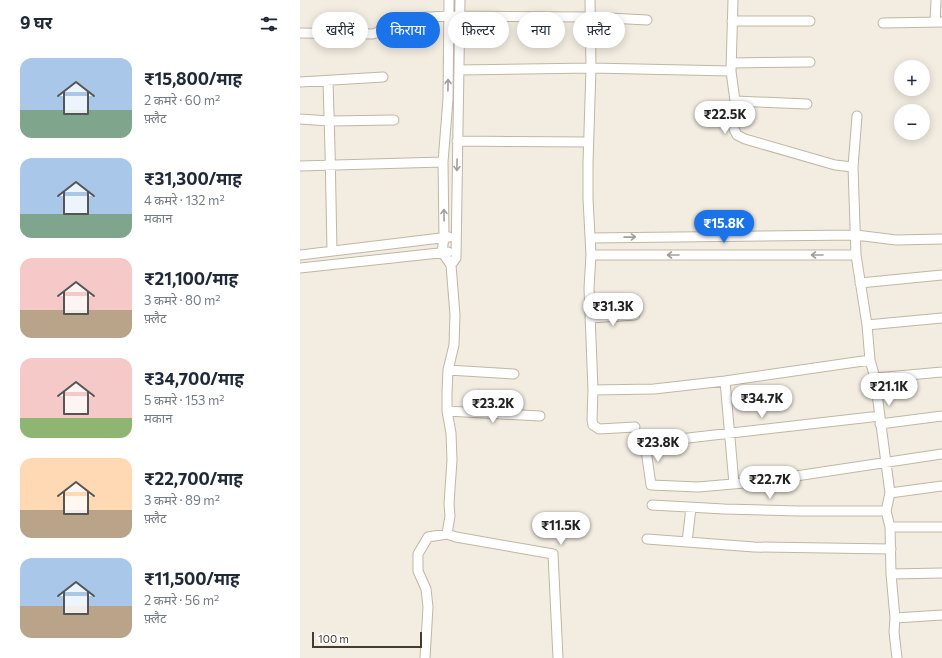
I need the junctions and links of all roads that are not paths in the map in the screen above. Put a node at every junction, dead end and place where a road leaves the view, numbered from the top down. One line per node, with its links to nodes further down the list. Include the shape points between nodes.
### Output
1 (449, 0): 6 (street)
2 (460, 0): 7 (street)
3 (590, 0): 8 (street)
4 (733, 0): 14 (street)
5 (936, 0): 16 (street)
6 (449, 12)
7 (460, 12)
8 (590, 12)
9 (448, 16): 18 (street, via 390,19 386,21 384,28 373,34)
10 (509, 16): 11 (street)
11 (573, 17)
12 (625, 19): 13 (street)
13 (647, 20)
14 (732, 21): 15 (street); 23 (street)
15 (810, 21)
16 (939, 22): 17 (street)
17 (883, 23)
18 (300, 33)
19 (449, 48): 37 (street, one-way to 19)
20 (459, 48): 25 (street)
21 (591, 48): 24 (street)
22 (810, 62): 23 (street)
23 (732, 67): 24 (street); 29 (street)
24 (591, 68): 25 (street); 36 (street)
25 (459, 70): 35 (street)
26 (383, 77): 27 (street)
27 (328, 81): 28 (street); 34 (street)
28 (300, 82)
29 (735, 101): 30 (street); 40 (street, via 733,119 737,135 835,164)
30 (807, 104)
31 (857, 116): 40 (street)
32 (300, 119): 34 (street)
33 (394, 120): 34 (street)
34 (329, 121): 38 (street)
35 (457, 141): 36 (street); 43 (street, one-way to 43)
36 (588, 142): 44 (street)
37 (444, 162): 38 (street); 42 (street, one-way to 37)
38 (331, 165): 39 (street); 46 (street)
39 (300, 166)
40 (854, 167): 41 (street)
41 (856, 234): 44 (street, one-way to 41); 45 (street, via 896,240); 51 (street)
42 (444, 237): 43 (street); 46 (street); 47 (street)
43 (456, 237): 48 (street)
44 (591, 238): 50 (street)
45 (942, 239)
46 (332, 251): 49 (street)
47 (442, 252): 48 (street); 52 (street); 53 (street)
48 (456, 253): 52 (street)
49 (300, 255)
50 (591, 255): 51 (street, one-way to 50); 57 (street)
51 (856, 255): 55 (street)
52 (451, 265): 61 (street, via 455,330)
53 (300, 268)
54 (942, 275): 55 (street)
55 (860, 283): 59 (street)
56 (635, 315): 57 (street)
57 (590, 318): 66 (street)
58 (942, 318): 59 (street)
59 (867, 325): 60 (street)
60 (870, 360): 64 (street); 65 (street)
61 (448, 370): 63 (street); 67 (street)
62 (942, 372): 64 (street)
63 (514, 374)
64 (875, 378): 70 (street)
65 (725, 381): 66 (street, via 654,388); 72 (street)
66 (593, 390): 71 (street, via 594,425 599,429)
67 (448, 412): 68 (street); 83 (street, via 452,460)
68 (540, 416)
69 (942, 416): 70 (street)
70 (880, 420): 72 (street); 74 (street)
71 (635, 427)
72 (729, 434): 75 (street); 75 (street, via 645,443 646,458 650,484 698,487)
73 (942, 454): 74 (street)
74 (886, 463): 75 (street); 77 (street)
75 (734, 484)
76 (942, 486): 77 (street)
77 (890, 493): 80 (street)
78 (652, 505): 79 (street)
79 (691, 508): 80 (street); 85 (street)
80 (886, 511): 82 (street)
81 (942, 527): 82 (street)
82 (890, 528): 86 (street)
83 (448, 534): 91 (street, via 428,537 418,554 418,571 426,590 428,607); 92 (street, via 553,554)
84 (647, 539): 85 (street)
85 (687, 542): 86 (street, via 754,547)
86 (891, 549): 88 (street)
87 (942, 573): 88 (street)
88 (891, 574): 90 (street)
89 (942, 615): 90 (street)
90 (895, 618): 93 (street)
91 (425, 658)
92 (558, 658)
93 (897, 658)

